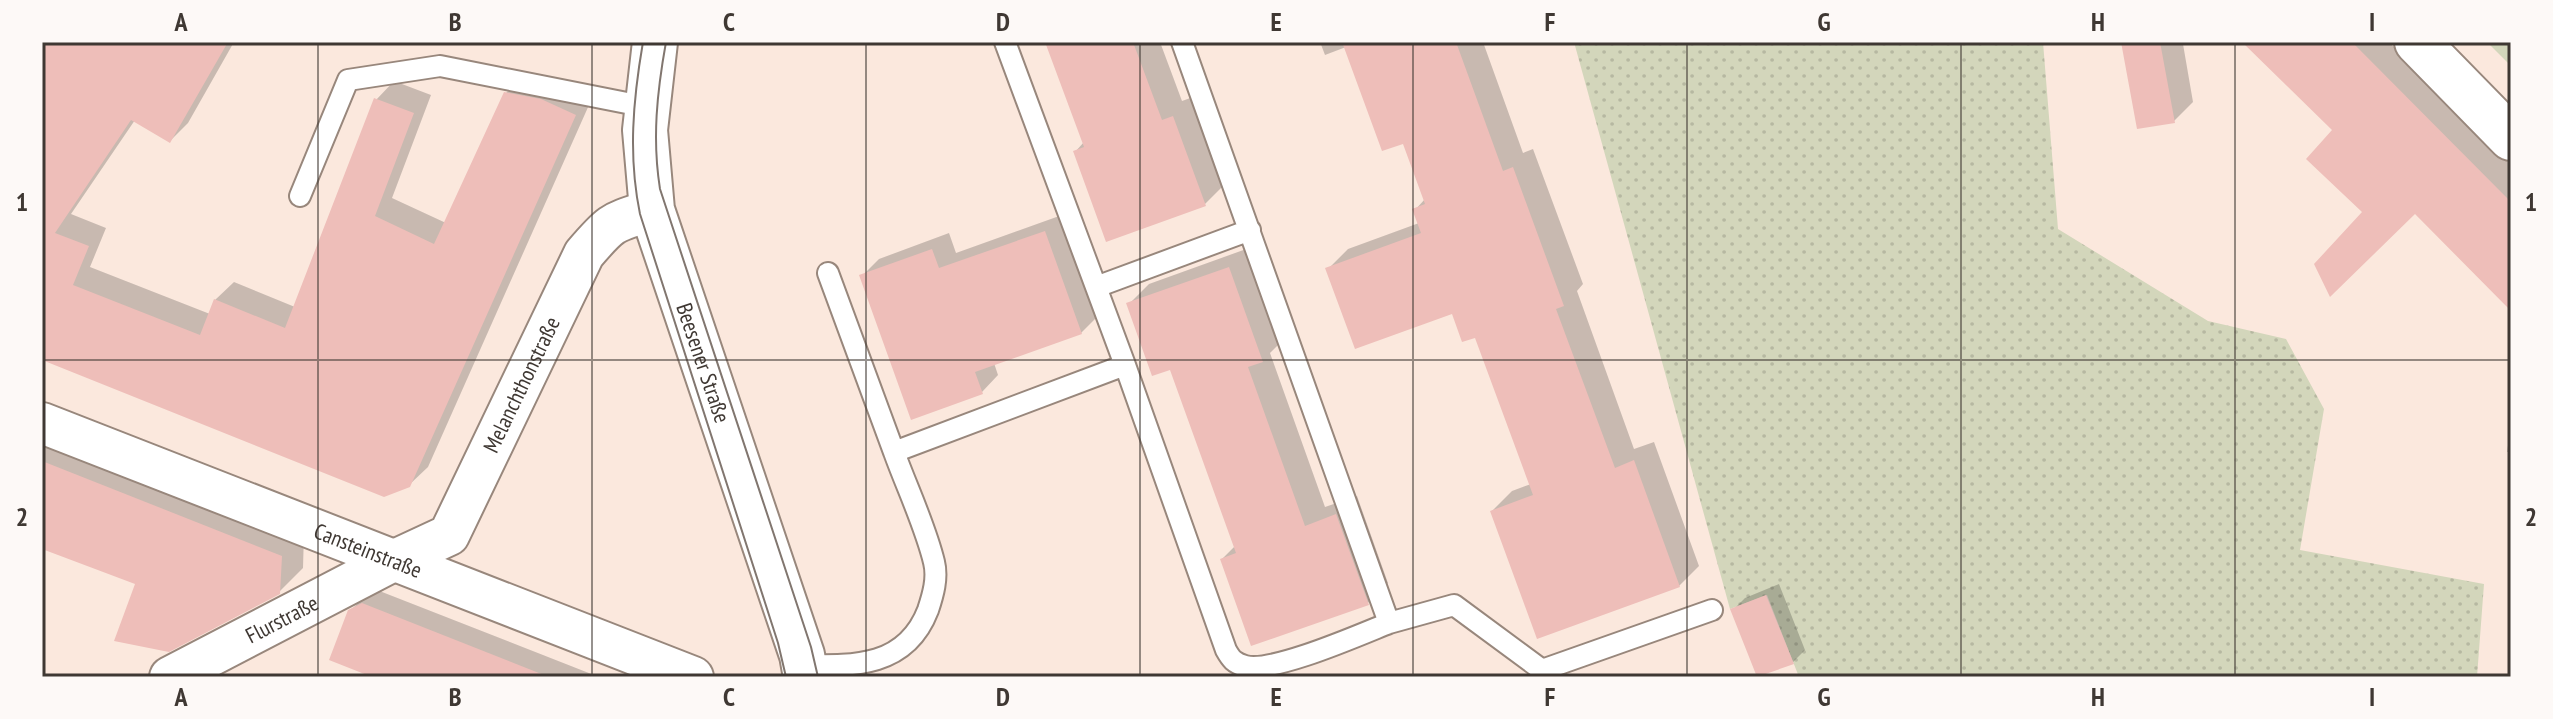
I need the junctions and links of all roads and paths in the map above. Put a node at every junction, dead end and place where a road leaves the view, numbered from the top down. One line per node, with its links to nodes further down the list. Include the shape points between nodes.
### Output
1 (655, 42): 5 (street, Beesener Straße)
2 (1005, 42): 11 (lane)
3 (1182, 42): 9 (lane)
4 (2417, 42): 6 (street)
5 (647, 107): 7 (lane, via 440,66 348,80); 8 (street, Beesener Straße)
6 (2511, 138)
7 (300, 196)
8 (652, 210): 15 (street, Melanchthonstraße, via 607,226 584,254 449,535); 18 (street, Beesener Straße)
9 (1250, 230): 11 (lane); 17 (lane)
10 (828, 273): 14 (lane)
11 (1096, 287): 12 (lane)
12 (1125, 365): 14 (lane); 17 (lane, via 1232,661 1268,667)
13 (42, 423): 15 (street, Cansteinstraße)
14 (894, 452): 18 (lane, via 934,562 934,588 924,620 890,654 866,663)
15 (393, 561): 20 (street, Flurstraße); 21 (street, Cansteinstraße)
16 (1712, 610): 19 (lane)
17 (1389, 623): 19 (lane, via 1454,605)
18 (805, 671)
19 (1543, 673)
20 (170, 677)
21 (693, 677)

